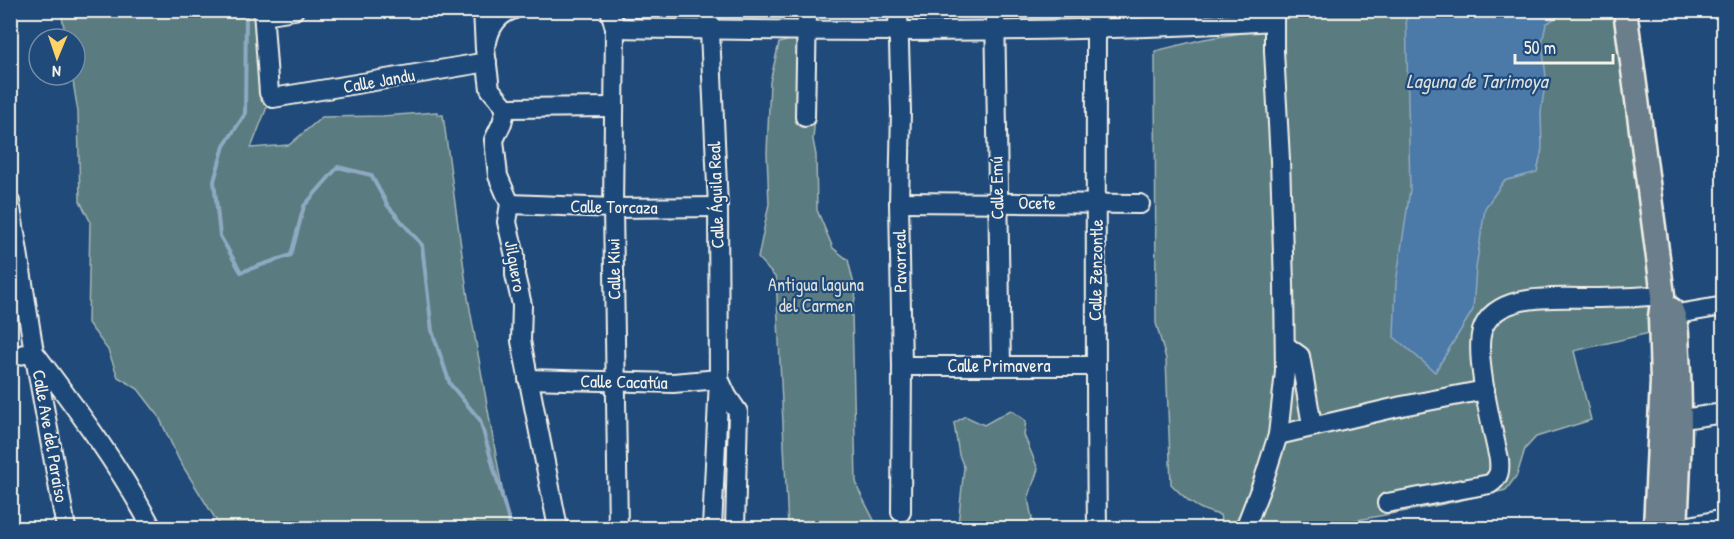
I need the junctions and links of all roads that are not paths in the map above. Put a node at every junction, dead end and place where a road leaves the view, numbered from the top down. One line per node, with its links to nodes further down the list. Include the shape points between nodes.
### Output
1 (294, 10): 9 (street)
2 (483, 10): 17 (street)
3 (512, 10): 17 (street, via 503,13 489,30)
4 (709, 10): 13 (street, Calle Águila Real)
5 (807, 10): 16 (street)
6 (898, 10): 14 (street, Pavorreal)
7 (994, 10): 15 (street, Calle Emú)
8 (1625, 10): 30 (main road)
9 (263, 13): 17 (street, Calle Jandu, via 271,98)
10 (1274, 16): 12 (street, via 1183,27); 31 (street)
11 (612, 19): 13 (street); 18 (street, Calle Kiwi)
12 (1096, 19): 15 (street); 25 (street, Calle Zenzontle)
13 (708, 30): 16 (street); 27 (street, Calle Águila Real)
14 (898, 30): 15 (street); 16 (street); 22 (street, Pavorreal)
15 (994, 31): 23 (street, Calle Emú)
16 (806, 32): 20 (street)
17 (486, 56): 19 (street, via 490,89)
18 (614, 107): 19 (street); 28 (street, Calle Kiwi)
19 (506, 108): 24 (street, Jilguero, via 494,140 498,176)
20 (805, 117)
21 (10, 202): 32 (street, Calle Ave del Paraíso)
22 (899, 202): 23 (street, Ocete); 34 (street, Pavorreal)
23 (998, 203): 25 (street, Ocete); 35 (street, Calle Emú)
24 (510, 204): 28 (street, Calle Torcaza); 37 (street, Jilguero, via 507,222 522,305 521,341)
25 (1097, 204): 26 (street, Ocete); 36 (street, Calle Zenzontle)
26 (1140, 204)
27 (718, 207): 28 (street, Calle Torcaza); 38 (street, Calle Águila Real)
28 (613, 208): 39 (street, Calle Kiwi)
29 (1724, 306): 30 (street)
30 (1666, 309): 40 (street, via 1598,298 1517,302 1491,315 1482,331); 42 (main road, via 1662,381)
31 (1286, 346): 43 (street, via 1300,356); 44 (street)
32 (34, 352): 33 (street); 48 (street, Calle Ave del Paraíso); 49 (street, via 91,429)
33 (10, 357)
34 (902, 366): 35 (street, Calle Primavera); 46 (street, Pavorreal)
35 (1001, 366): 36 (street, Calle Primavera)
36 (1095, 366): 54 (street, Calle Zenzontle)
37 (528, 379): 39 (street, Calle Cacatúa); 50 (street, Jilguero)
38 (719, 380): 39 (street, Calle Cacatúa); 52 (street, Calle Águila Real); 53 (street, Calle Águila Real, via 738,412)
39 (616, 382): 51 (street, Calle Kiwi)
40 (1485, 390): 43 (street); 45 (street, via 1499,459 1497,479 1490,484)
41 (1724, 413): 42 (street)
42 (1671, 421): 56 (main road); 57 (main road)
43 (1312, 425): 44 (street)
44 (1278, 435): 55 (street)
45 (1387, 503)
46 (902, 512)
47 (1724, 519): 57 (street)
48 (66, 528)
49 (153, 528)
50 (558, 528)
51 (618, 528)
52 (712, 528)
53 (735, 528)
54 (1097, 528)
55 (1245, 528)
56 (1655, 528)
57 (1678, 528)

